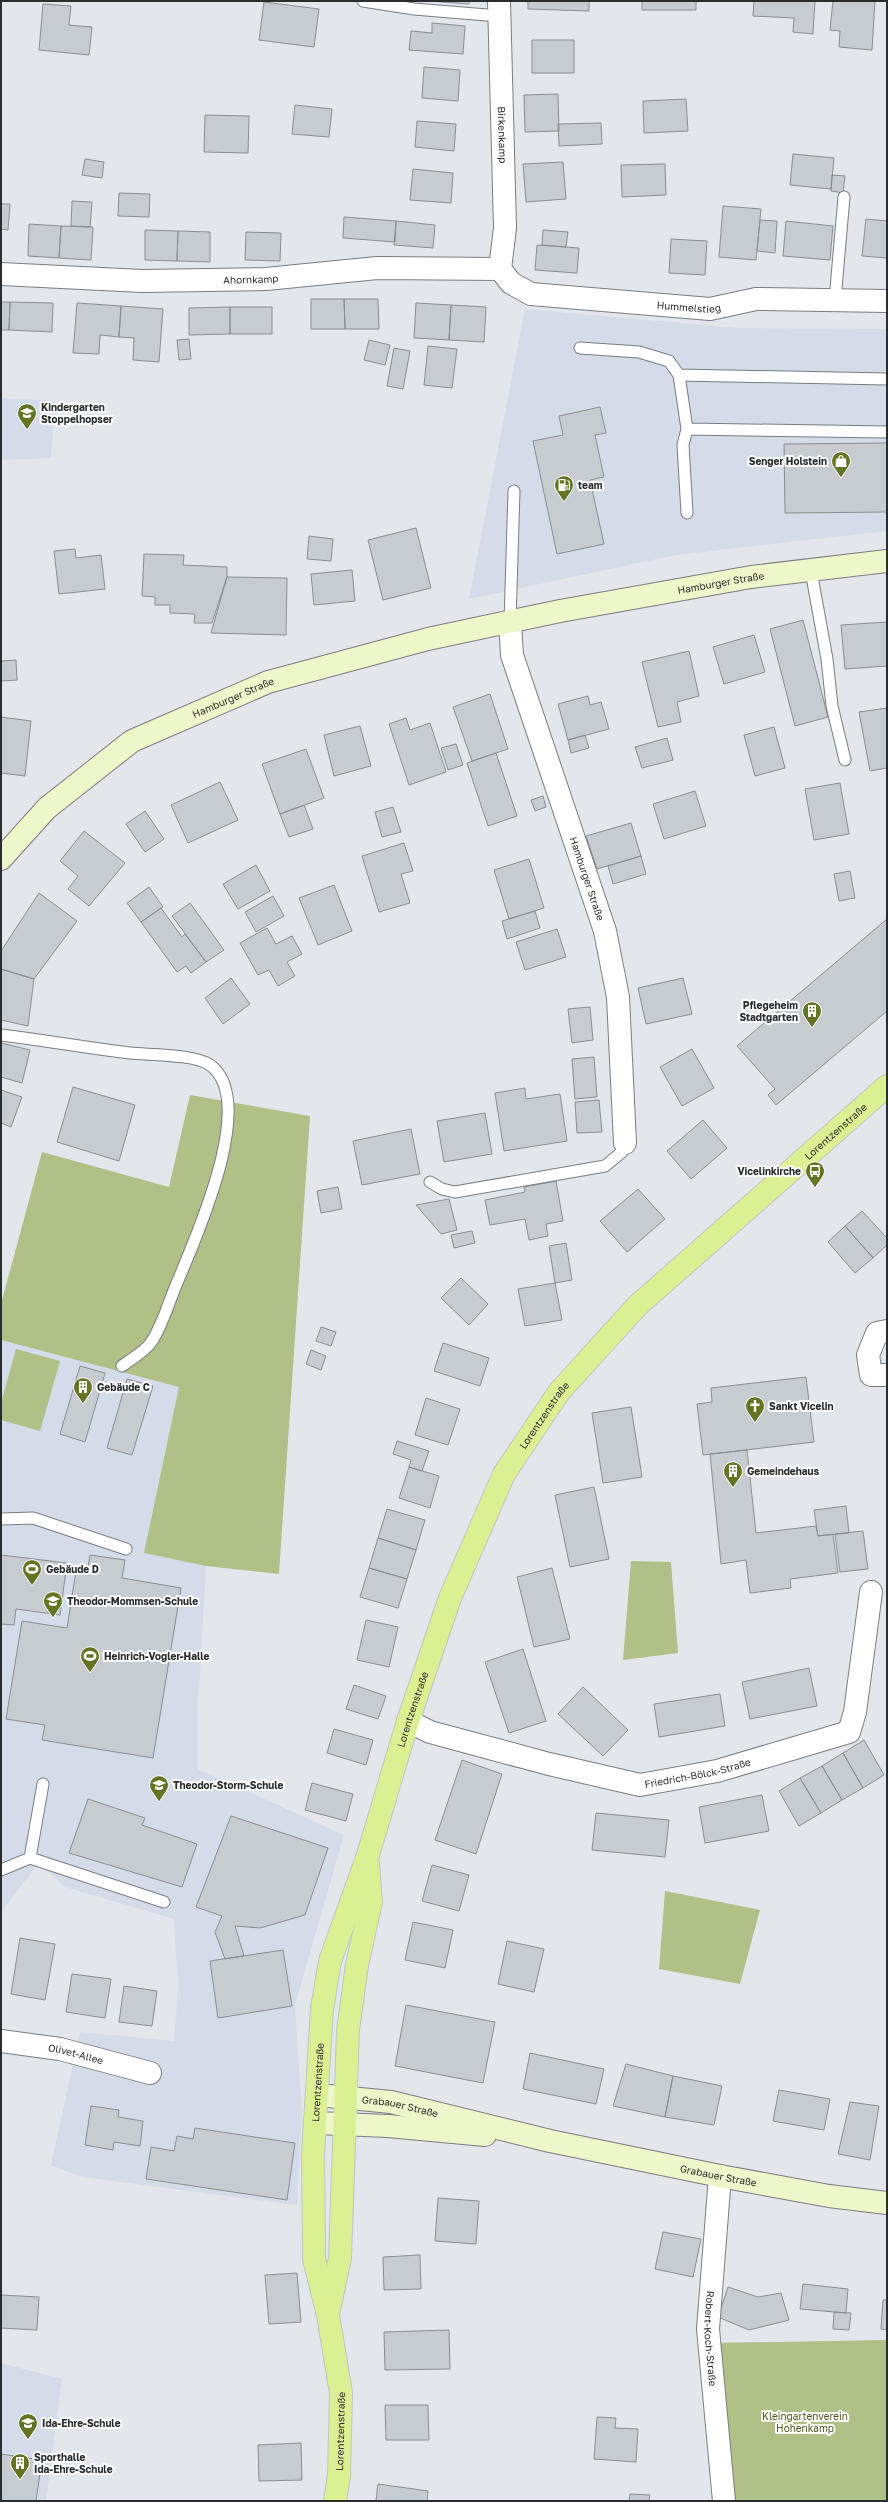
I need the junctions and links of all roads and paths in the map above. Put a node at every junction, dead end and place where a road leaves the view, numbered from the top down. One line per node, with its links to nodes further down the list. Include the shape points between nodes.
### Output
1 (363, 1): 2 (lane, via 414,9)
2 (499, 8): 4 (street, Birkenkamp, via 505,228)
3 (844, 197): 6 (lane)
4 (500, 269): 5 (street, Ahornkamp, via 377,268 266,279 142,281); 6 (street, Hummelstieg, via 511,283 531,294 710,309 756,299)
5 (1, 274)
6 (835, 300): 7 (street, Hummelstieg)
7 (887, 300)
8 (580, 348): 9 (lane, via 639,352 669,361)
9 (679, 375): 10 (lane); 11 (lane)
10 (887, 379)
11 (687, 429): 12 (lane); 14 (lane, via 683,445)
12 (887, 432)
13 (514, 491): 17 (lane)
14 (686, 513)
15 (887, 561): 16 (street, Hamburger Straße)
16 (811, 571): 17 (street, Hamburger Straße, via 751,577); 18 (lane, via 827,659 832,706)
17 (510, 622): 19 (street, Hamburger Straße, via 421,640 268,682 132,741 47,808); 22 (street, Hamburger Straße, via 512,655 605,931 618,996)
18 (845, 760)
19 (1, 859)
20 (1, 1035): 25 (lane, via 129,1053 182,1057 208,1064 219,1073 224,1084 227,1102 225,1148 202,1222 152,1342)
21 (887, 1086): 30 (main road, Lorentzenstraße, via 637,1306 559,1392 504,1474 450,1598)
22 (625, 1143): 23 (lane, via 622,1152 605,1166 455,1192 442,1190)
23 (430, 1182)
24 (887, 1331): 26 (street, via 877,1333 868,1354 871,1374)
25 (122, 1366)
26 (887, 1375)
27 (1, 1519): 28 (lane, via 33,1518)
28 (126, 1549)
29 (871, 1592): 30 (street, Friedrich-Bölck-Straße, via 855,1712 849,1732 717,1771 640,1784 549,1764 430,1732)
30 (408, 1721): 32 (main road, Lorentzenstraße)
31 (43, 1784): 33 (lane)
32 (368, 1855): 38 (main road, Lorentzenstraße, via 330,1961 322,2010); 39 (main road, Lorentzenstraße, via 371,1902 357,1965 348,2030)
33 (30, 1858): 34 (lane); 35 (lane)
34 (1, 1870)
35 (164, 1902)
36 (1, 2041): 37 (street, Olivet-Allee, via 60,2049)
37 (150, 2073)
38 (318, 2095): 39 (street, Grabauer Straße); 40 (main road, Lorentzenstraße)
39 (345, 2097): 41 (main road, Lorentzenstraße); 42 (street, Grabauer Straße, via 391,2102)
40 (316, 2123): 41 (street, Grabauer Straße); 45 (main road, Lorentzenstraße, via 313,2154 314,2259)
41 (343, 2124): 42 (street, Grabauer Straße); 45 (main road, Lorentzenstraße, via 340,2258)
42 (550, 2141): 43 (street, Grabauer Straße)
43 (720, 2176): 44 (street, Grabauer Straße, via 829,2196); 47 (street, Robert-Koch-Straße, via 708,2329)
44 (887, 2203)
45 (328, 2315): 46 (main road, Lorentzenstraße, via 341,2393)
46 (336, 2501)
47 (724, 2501)

